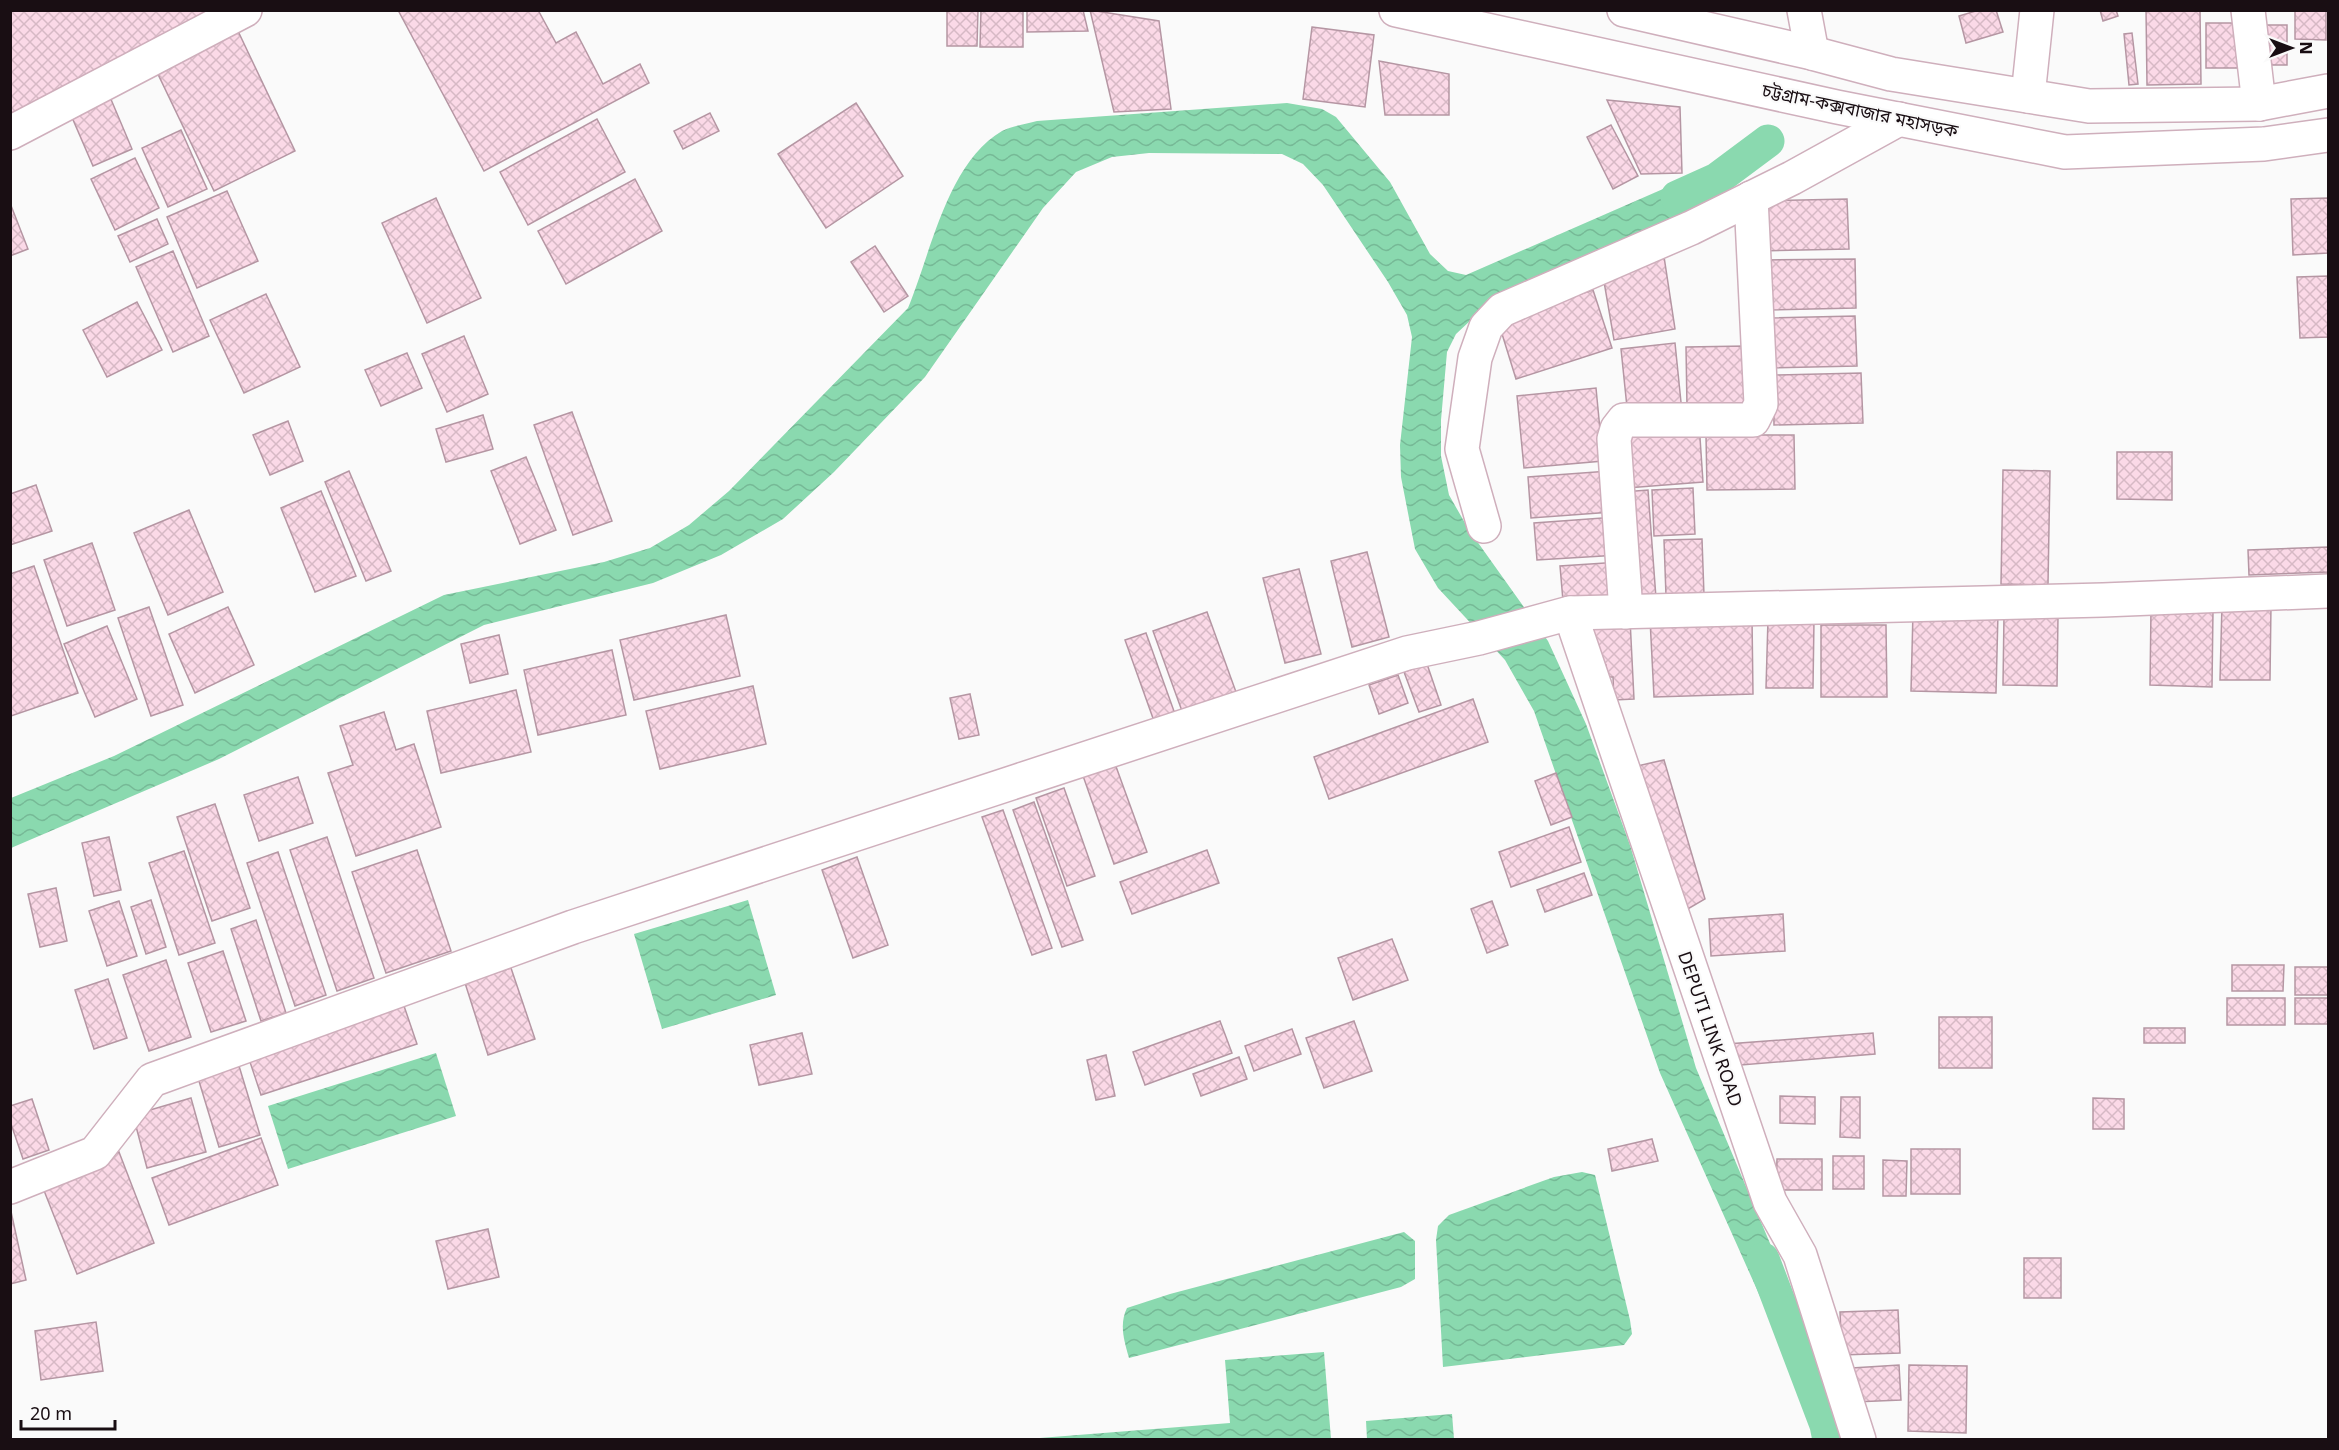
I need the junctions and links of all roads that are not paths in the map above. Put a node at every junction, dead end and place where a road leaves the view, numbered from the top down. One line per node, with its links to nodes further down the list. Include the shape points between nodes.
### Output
1 (245, 10): 12 (main road)
2 (1396, 10): 11 (main road, চট্টগ্রাম-কক্সবাজার মহাসড়ক)
3 (1624, 10): 7 (main road)
4 (1804, 10): 7 (main road)
5 (2037, 10): 9 (main road)
6 (2248, 10): 10 (main road)
7 (1812, 53): 9 (main road, via 1891,74)
8 (2328, 91): 10 (main road)
9 (2028, 96): 10 (main road, via 2089,106)
10 (2259, 104)
11 (1899, 120): 13 (main road, চট্টগ্রাম-কক্সবাজার মহাসড়ক, via 2065,152 2264,144); 14 (main road)
12 (10, 133)
13 (2328, 135)
14 (1751, 198): 15 (main road, via 1502,310 1486,327 1475,358 1462,449); 17 (main road, via 1761,404 1753,420 1624,420 1617,429 1614,439)
15 (1484, 526)
16 (2328, 591): 17 (main road)
17 (1626, 612): 18 (main road)
18 (1556, 618): 19 (main road, via 1407,653 573,927 152,1080 95,1153); 20 (main road, DEPUTI LINK ROAD, via 1770,1202 1800,1255)
19 (10, 1186)
20 (1859, 1440)

